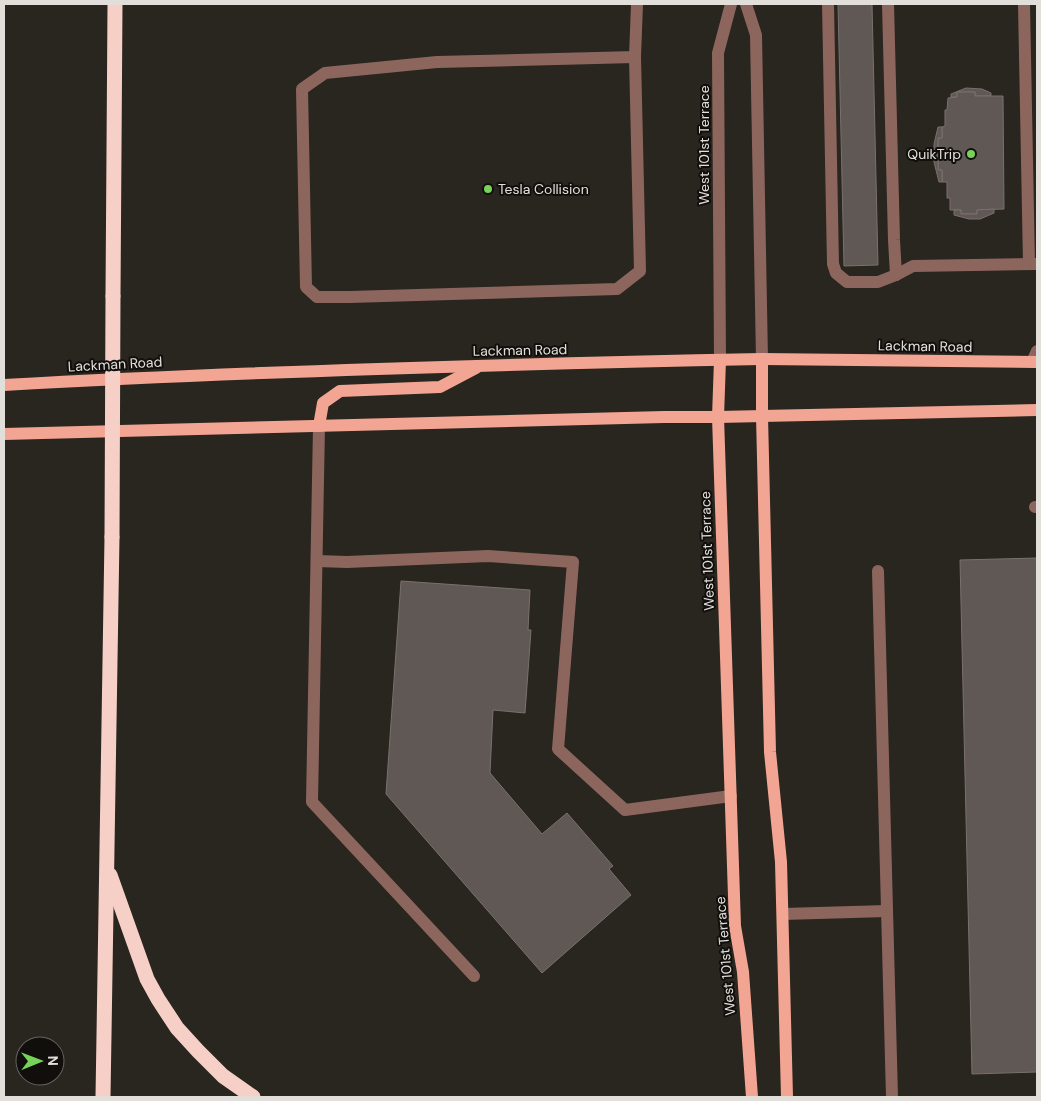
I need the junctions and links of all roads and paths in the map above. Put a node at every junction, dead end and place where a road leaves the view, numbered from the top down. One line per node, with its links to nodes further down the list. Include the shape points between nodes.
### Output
1 (115, 4): 24 (highway, bridge)
2 (637, 4): 8 (street)
3 (731, 4): 13 (street, West 101st Terrace, via 718,54)
4 (746, 4): 12 (street, via 756,35)
5 (828, 4): 10 (street, via 833,264 836,273 847,282 878,282)
6 (888, 4): 10 (street)
7 (1024, 4): 9 (street)
8 (635, 57): 8 (street, via 640,271 617,289 317,297 306,287 302,89 325,73 437,62)
9 (1033, 264): 10 (street, via 913,266)
10 (896, 275)
11 (1036, 358): 12 (main road, Lackman Road)
12 (762, 359): 13 (main road, Lackman Road); 17 (main road)
13 (720, 360): 14 (main road, Lackman Road); 18 (main road, West 101st Terrace)
14 (480, 366): 15 (main road, Lackman Road, via 161,376); 19 (main road, via 440,387 340,391 323,403)
15 (4, 385)
16 (1037, 410): 17 (main road)
17 (762, 416): 18 (main road); 26 (main road, via 770,752 782,862)
18 (718, 417): 19 (main road); 23 (main road, West 101st Terrace)
19 (319, 426): 20 (main road); 21 (street)
20 (4, 434)
21 (317, 561): 23 (street, via 488,556 573,562 558,749 625,810); 27 (street, via 312,802)
22 (878, 571): 25 (street)
23 (730, 796): 30 (main road, West 101st Terrace, via 735,926)
24 (107, 866): 28 (highway); 29 (highway, via 147,979 158,999 177,1028 198,1051 223,1076)
25 (887, 911): 26 (street); 32 (street)
26 (783, 914): 31 (main road)
27 (474, 976)
28 (103, 1097)
29 (253, 1097)
30 (752, 1097)
31 (786, 1097)
32 (892, 1097)

